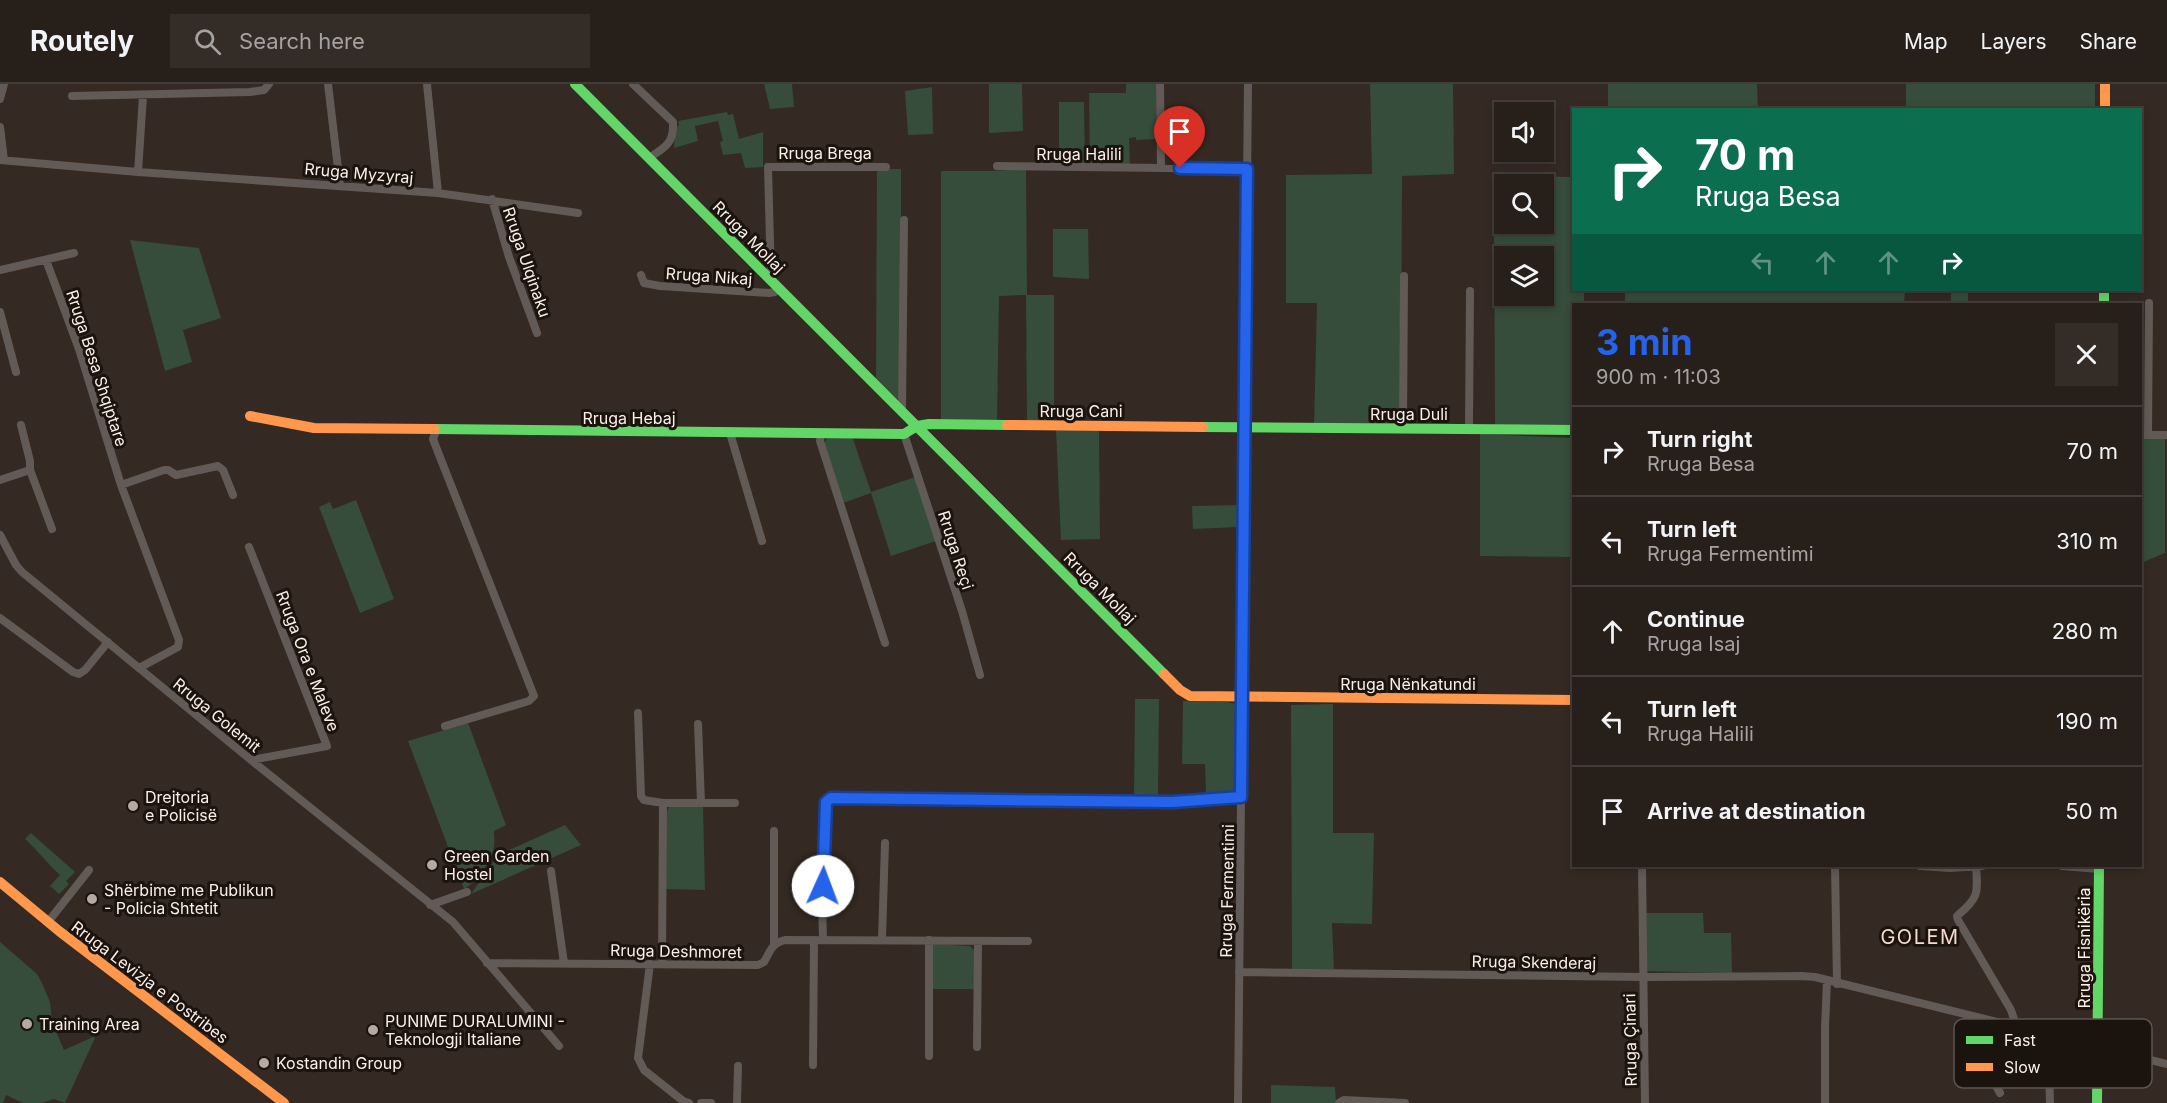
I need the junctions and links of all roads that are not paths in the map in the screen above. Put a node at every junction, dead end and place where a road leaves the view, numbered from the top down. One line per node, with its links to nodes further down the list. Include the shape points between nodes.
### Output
1 (4, 84): 12 (street)
2 (269, 84): 11 (street, via 264,90 250,92)
3 (328, 84): 22 (street)
4 (427, 84): 23 (street)
5 (575, 84): 15 (street, Rruga Mollaj)
6 (633, 84): 15 (street, via 674,122 670,143)
7 (1160, 84): 19 (street)
8 (1248, 84): 20 (street, Rruga Fermentimi)
9 (2105, 84): 13 (street)
10 (72, 96): 11 (street)
11 (143, 96): 21 (street)
12 (0, 99)
13 (2105, 108)
14 (0, 127): 16 (street)
15 (649, 158): 32 (street, Rruga Mollaj)
16 (2, 160): 21 (street, Rruga Myzyraj)
17 (997, 166): 19 (street, Rruga Halili)
18 (886, 167): 32 (street, Rruga Brega, via 768,167)
19 (1161, 168): 20 (street, Rruga Halili)
20 (1247, 169): 42 (street, Rruga Fermentimi)
21 (138, 172): 22 (street, Rruga Myzyraj)
22 (340, 184): 23 (street, Rruga Myzyraj)
23 (438, 193): 24 (street, Rruga Myzyraj)
24 (492, 199): 25 (street, Rruga Myzyraj); 36 (street, Rruga Ulqinaku)
25 (578, 213)
26 (904, 220): 38 (street)
27 (74, 254): 28 (street)
28 (46, 260): 29 (street); 54 (street, Rruga Besa Shqiptare, via 79,349)
29 (0, 270)
30 (641, 275): 32 (street, Rruga Nikaj, via 644,283 660,286 769,294)
31 (1404, 276): 43 (street)
32 (775, 284): 38 (street, Rruga Mollaj)
33 (1470, 291): 44 (street)
34 (2149, 303): 50 (street)
35 (0, 312): 37 (street)
36 (537, 333)
37 (16, 372)
38 (902, 411): 41 (street, Rruga Mollaj)
39 (250, 416): 46 (street, Rruga Hebaj, via 314,428)
40 (21, 425): 52 (street)
41 (917, 426): 42 (street, Rruga Cani); 49 (street); 65 (street, Rruga Mollaj, via 1180,690 1190,696)
42 (1245, 427): 43 (street, Rruga Duli); 65 (street, Rruga Fermentimi)
43 (1403, 429): 44 (street, Rruga Duli)
44 (1469, 429): 45 (street, Rruga Duli)
45 (1572, 430)
46 (436, 431): 47 (street, Rruga Hebaj); 69 (street, via 434,442 534,696 529,701)
47 (730, 433): 48 (street, Rruga Hebaj); 58 (street)
48 (821, 434): 49 (street, Rruga Hebaj); 62 (street, via 820,441)
49 (904, 434): 64 (street, Rruga Reçi)
50 (2144, 435): 51 (street)
51 (2167, 435)
52 (30, 470): 53 (street); 56 (street)
53 (0, 480)
54 (121, 485): 55 (street, via 164,470 176,475 218,466); 63 (street, Rruga Besa Shqiptare, via 180,644)
55 (233, 495)
56 (52, 529)
57 (0, 535): 61 (street, Rruga Golemit, via 22,572)
58 (762, 542)
59 (249, 547): 70 (street, Rruga Ora e Maleve, via 327,746)
60 (0, 618): 61 (street, via 79,674)
61 (108, 642): 63 (street, Rruga Golemit)
62 (885, 643)
63 (138, 668): 70 (street, Rruga Golemit)
64 (980, 675)
65 (1242, 698): 66 (street, Rruga Nënkatundi); 71 (street, Rruga Fermentimi)
66 (1572, 700)
67 (638, 713): 72 (street, via 641,796)
68 (698, 724): 73 (street)
69 (445, 726)
70 (251, 760): 87 (street, Rruga Golemit)
71 (1241, 797): 91 (street, via 1172,802 828,799 822,900); 100 (street, Rruga Fermentimi)
72 (663, 803): 73 (street); 99 (street)
73 (701, 803): 74 (street)
74 (735, 803)
75 (774, 831): 95 (street)
76 (885, 843): 89 (street)
77 (1642, 867): 101 (street, Rruga Çinari)
78 (1835, 867): 103 (street)
79 (1935, 867): 80 (street)
80 (1963, 867)
81 (1976, 867): 107 (street, via 1975,899 1958,920)
82 (2099, 867): 108 (street, Rruga Fisnikëria)
83 (89, 870): 88 (street)
84 (551, 871): 97 (street)
85 (0, 882): 88 (street, Rruga Levizja e Postribes)
86 (467, 892): 87 (street)
87 (430, 905): 96 (street, Rruga Golemit, via 453,922)
88 (48, 922): 120 (street, Rruga Levizja e Postribes)
89 (882, 939): 91 (street); 92 (street)
90 (814, 940): 91 (street); 95 (street); 114 (street)
91 (824, 940)
92 (929, 940): 94 (street); 111 (street)
93 (1028, 941): 94 (street)
94 (978, 942): 110 (street)
95 (774, 943): 99 (street, Rruga Deshmoret, via 759,965)
96 (488, 963): 97 (street, Rruga Deshmoret); 109 (street, Rruga Golemit)
97 (564, 963): 98 (street, Rruga Deshmoret)
98 (650, 964): 99 (street, Rruga Deshmoret); 121 (street, via 638,1058 644,1070)
99 (662, 964)
100 (1239, 972): 101 (street, Rruga Skenderaj); 125 (street, Rruga Fermentimi)
101 (1643, 977): 102 (street, Rruga Skenderaj, via 1801,976); 128 (street, Rruga Çinari)
102 (1827, 981): 103 (street, Rruga Skenderaj); 129 (street)
103 (1837, 984): 104 (street, Rruga Skenderaj)
104 (1965, 1015): 105 (street); 106 (street, Rruga Skenderaj)
105 (1966, 1019)
106 (1981, 1019)
107 (2014, 1019)
108 (2098, 1019)
109 (559, 1046)
110 (977, 1047)
111 (929, 1056)
112 (2152, 1060): 113 (street, Rruga Skenderaj)
113 (2167, 1064)
114 (813, 1065)
115 (738, 1066): 124 (street)
116 (1997, 1088): 119 (street)
117 (2050, 1088): 130 (street)
118 (2097, 1088): 131 (street, Rruga Fisnikëria)
119 (2000, 1093)
120 (284, 1103)
121 (689, 1103)
122 (701, 1103): 123 (street)
123 (711, 1103)
124 (737, 1103)
125 (1238, 1103)
126 (1339, 1103): 127 (street)
127 (1405, 1103)
128 (1645, 1103)
129 (1825, 1103)
130 (2050, 1103)
131 (2097, 1103)

